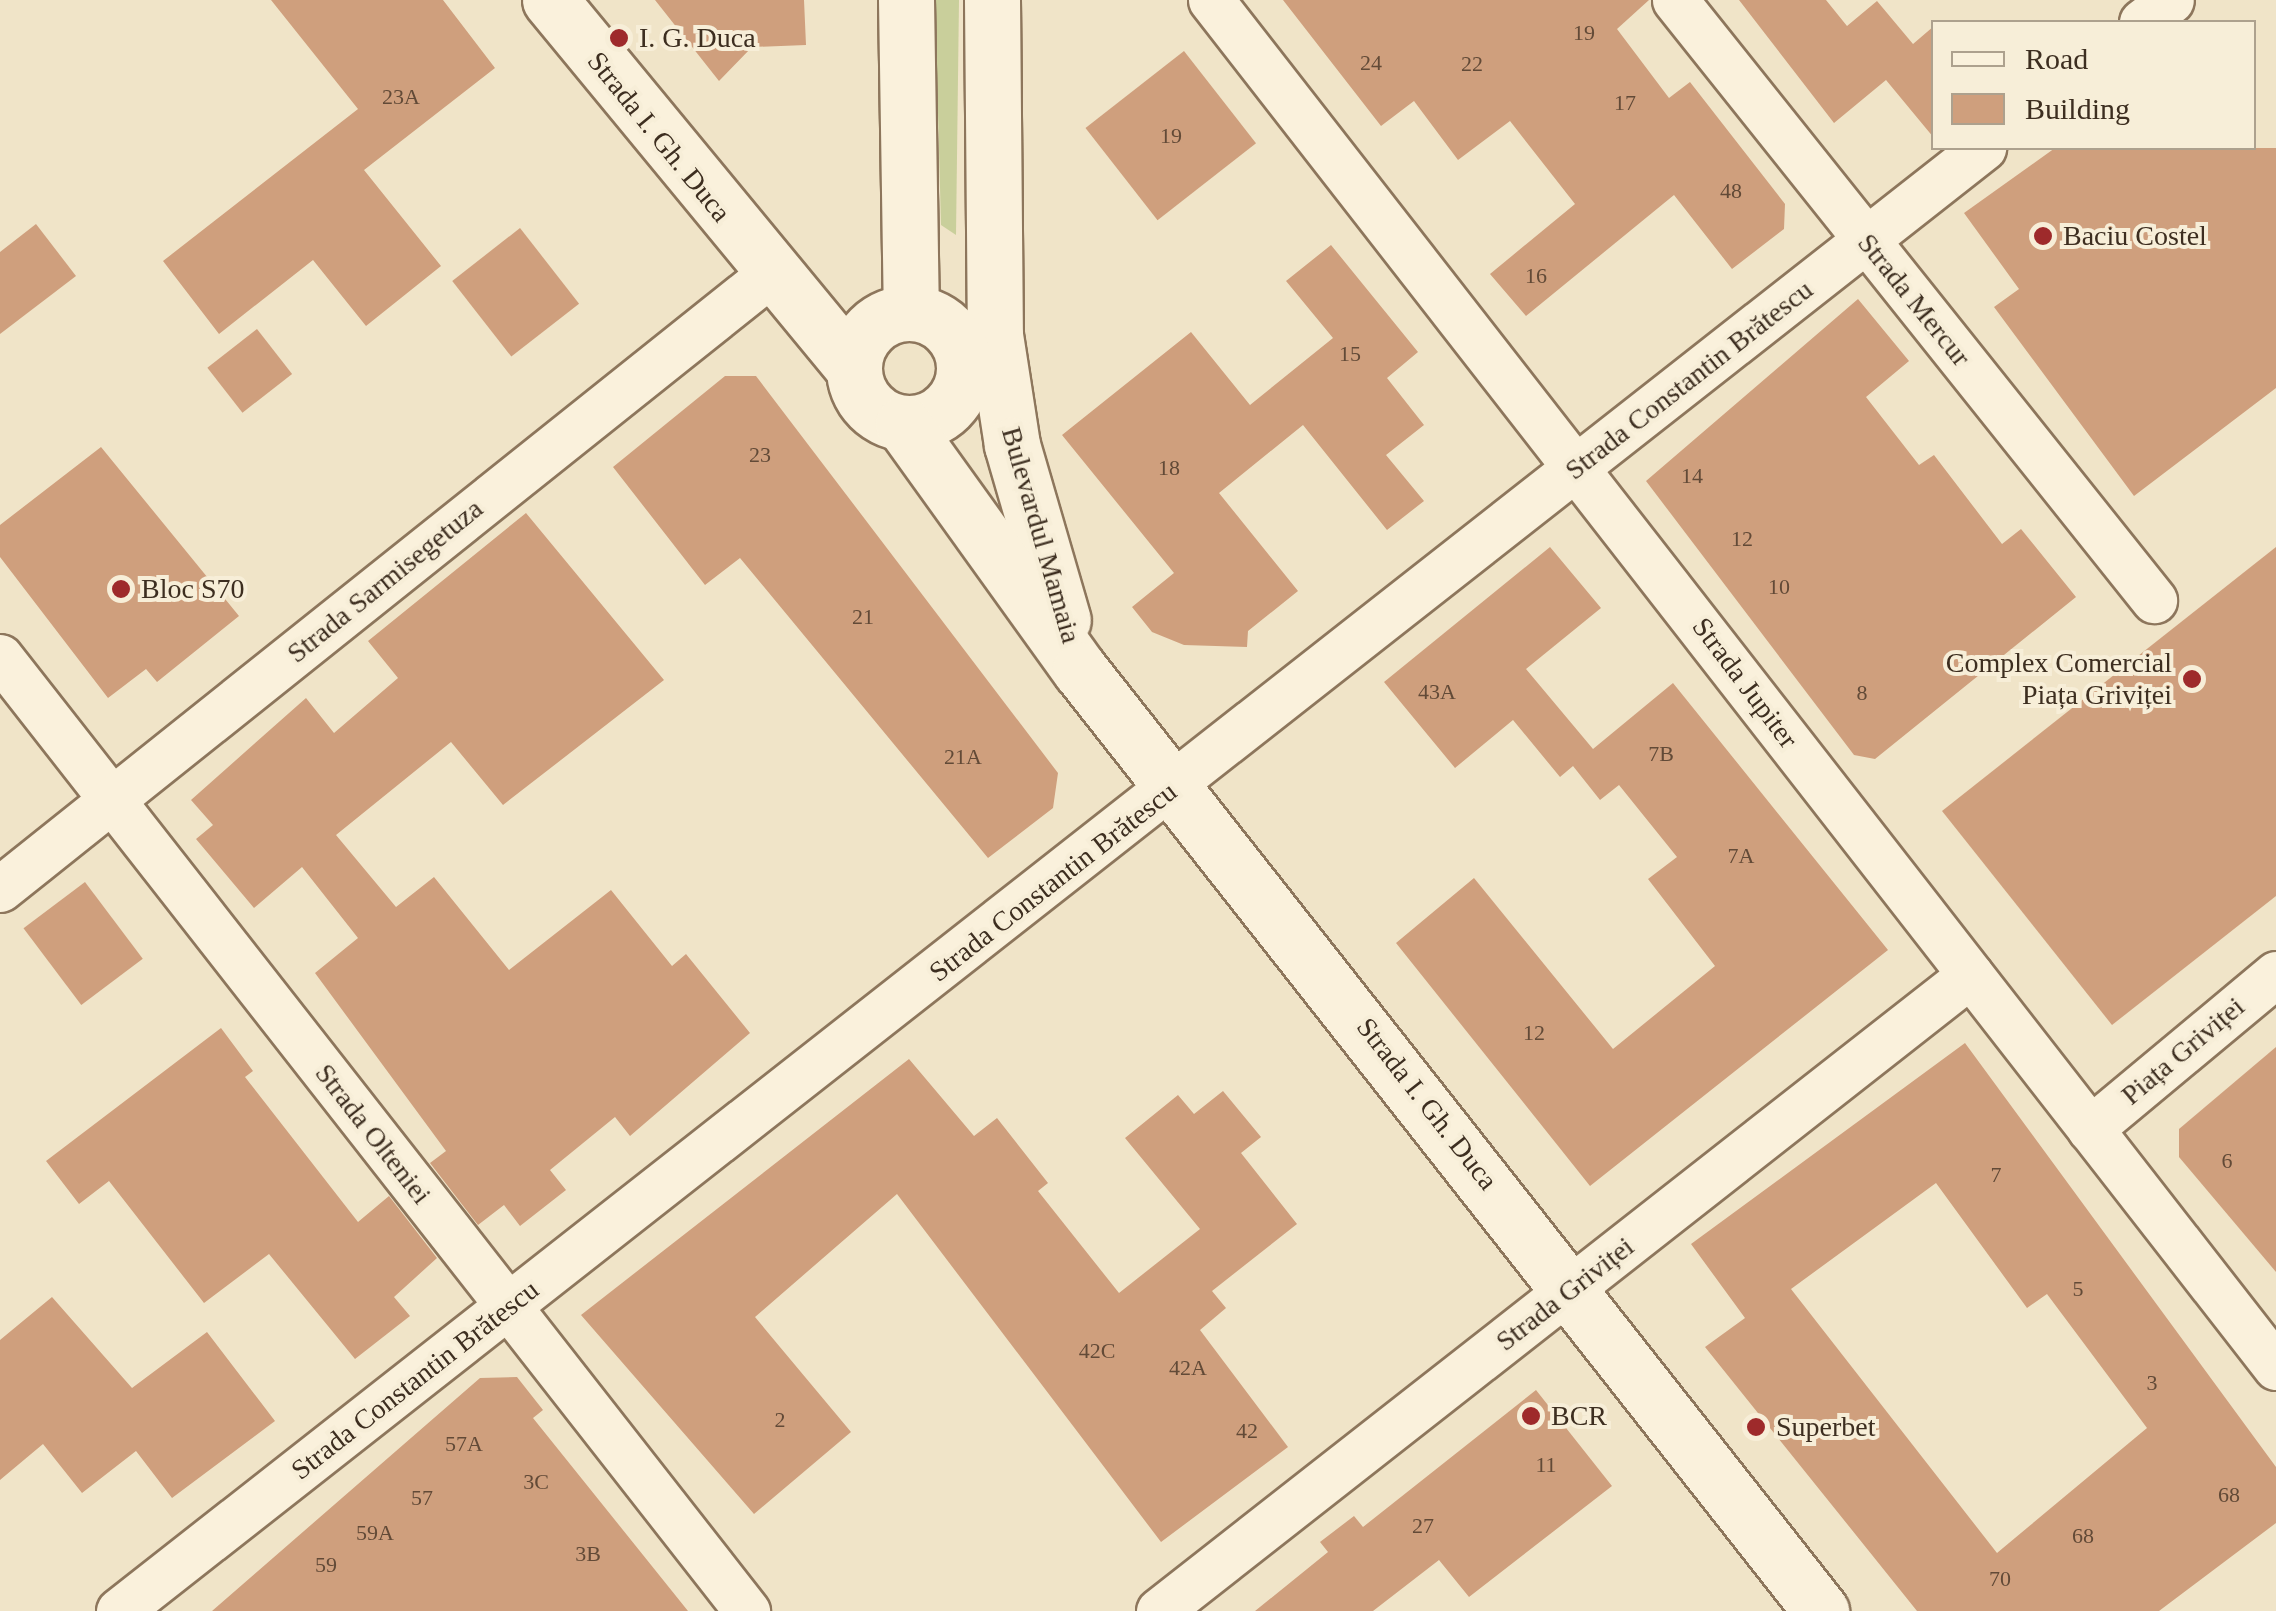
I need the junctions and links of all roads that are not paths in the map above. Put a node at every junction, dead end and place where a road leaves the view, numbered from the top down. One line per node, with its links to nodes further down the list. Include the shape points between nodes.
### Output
1 (550, 0): 11 (main road, Strada I. Gh. Duca)
2 (906, 0): 12 (main road)
3 (992, 0): 9 (main road, Bulevardul Mamaia)
4 (1210, 0): 16 (street, Strada Jupiter)
5 (1675, 0): 10 (street, Strada Mercur)
6 (2171, 0): 7 (street)
7 (2145, 20)
8 (1981, 150): 10 (street, Strada Constantin Brătescu)
9 (988, 220): 14 (main road, Bulevardul Mamaia); 20 (main road, Bulevardul Mamaia, via 1012,445)
10 (1866, 240): 16 (street, Strada Constantin Brătescu); 18 (street, Strada Mercur)
11 (770, 274): 12 (main road, Strada I. Gh. Duca); 13 (main road, Strada I. Gh. Duca); 22 (street, Strada Sarmisegetuza)
12 (897, 316): 13 (main road, via 862,338); 14 (main road, via 942,324)
13 (853, 367): 15 (main road, via 872,410)
14 (961, 370): 15 (main road, via 938,416); 17 (main road, Strada I. Gh. Duca)
15 (903, 424): 17 (main road, Strada I. Gh. Duca)
16 (1580, 468): 21 (street, Strada Constantin Brătescu); 25 (street, Strada Jupiter)
17 (1029, 600): 20 (main road, Strada I. Gh. Duca)
18 (2154, 600)
19 (0, 657): 22 (street, Strada Olteniei)
20 (1080, 670): 21 (main road, Strada I. Gh. Duca)
21 (1174, 786): 27 (main road, Strada I. Gh. Duca); 28 (street, Strada Constantin Brătescu)
22 (112, 800): 23 (street, Strada Sarmisegetuza); 28 (street, Strada Olteniei)
23 (0, 888)
24 (2276, 974): 26 (street, Piața Griviței)
25 (1970, 975): 26 (street, Strada Jupiter); 27 (street, Strada Griviței)
26 (2090, 1128): 29 (street, Strada Jupiter)
27 (1570, 1289): 32 (street, Strada Griviței); 33 (main road, Strada I. Gh. Duca)
28 (509, 1307): 30 (street, Strada Constantin Brătescu); 31 (street, Strada Olteniei)
29 (2276, 1367)
30 (119, 1611)
31 (747, 1611)
32 (1160, 1611)
33 (1821, 1611)

